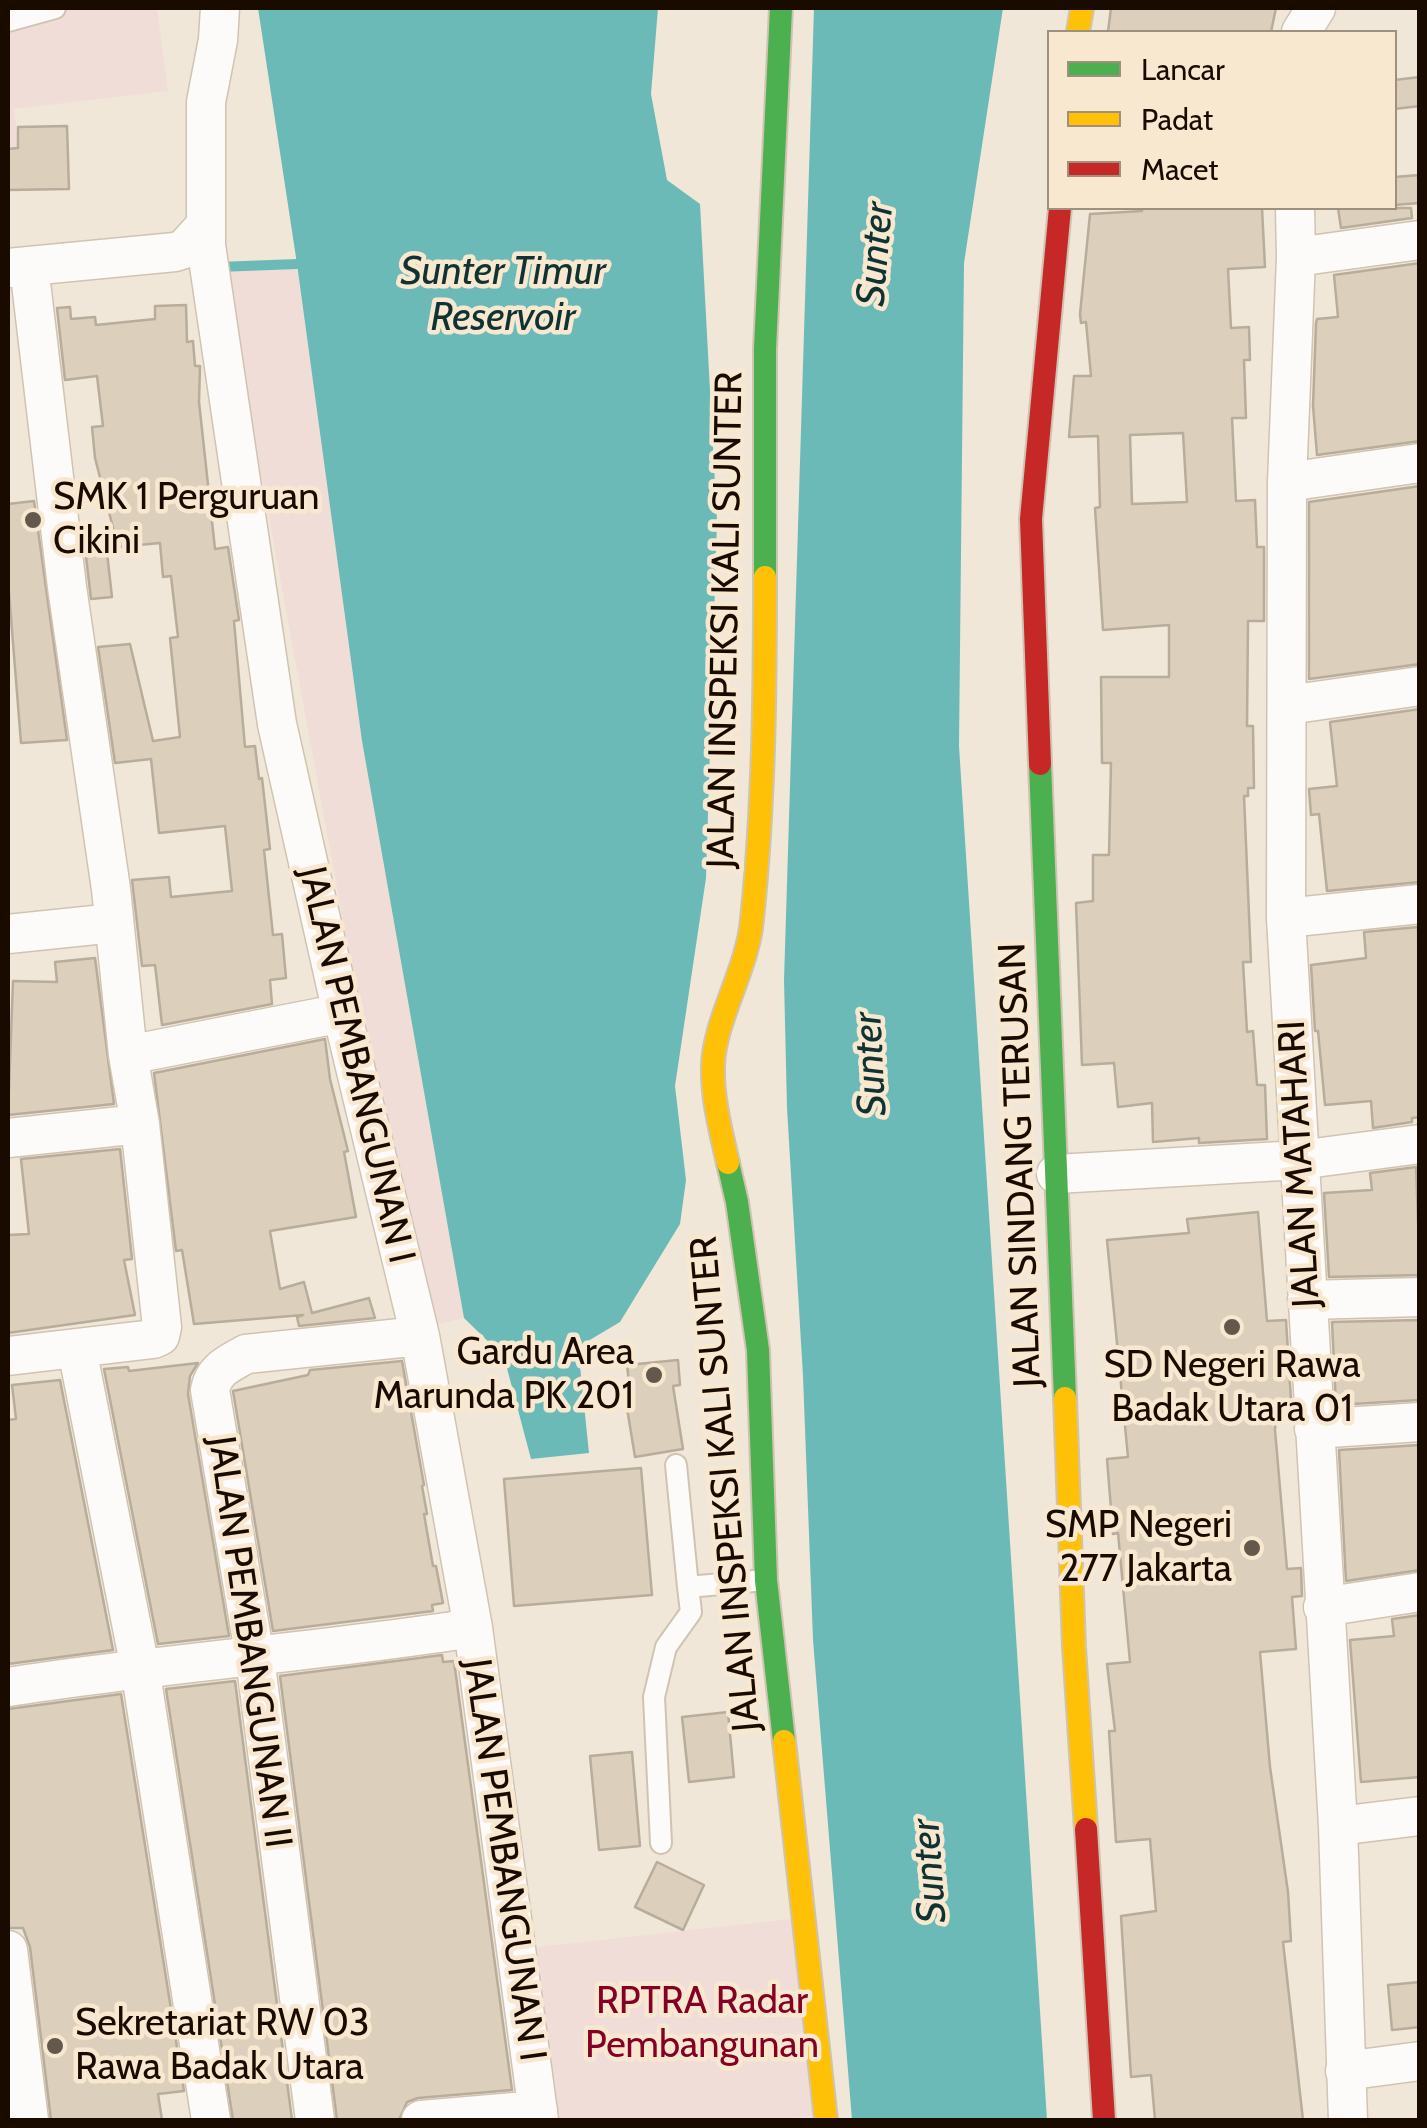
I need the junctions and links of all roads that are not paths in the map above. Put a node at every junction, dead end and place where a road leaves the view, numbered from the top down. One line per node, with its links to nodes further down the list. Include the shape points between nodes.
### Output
1 (54, 8): 5 (lane)
2 (220, 8): 9 (street, JALAN PEMBANGUNAN I, via 206,102)
3 (780, 8): 36 (street, JALAN INSPEKSI KALI SUNTER, via 766,348 766,754 752,924 714,1064 758,1350)
4 (1317, 8): 6 (street)
5 (8, 21)
6 (1302, 30)
7 (1060, 210): 27 (street, JALAN SINDANG TERUSAN, via 1031,520)
8 (1294, 210): 11 (street, JALAN MATAHARI)
9 (206, 235): 12 (street, via 176,252); 21 (street, JALAN PEMBANGUNAN I, via 277,724)
10 (1420, 240): 11 (street)
11 (1296, 257): 14 (street, JALAN MATAHARI)
12 (24, 275): 19 (street)
13 (1420, 463): 14 (street)
14 (1287, 482): 16 (street, JALAN MATAHARI)
15 (1420, 686): 16 (street)
16 (1288, 705): 18 (street, JALAN MATAHARI)
17 (1420, 904): 18 (street)
18 (1286, 918): 26 (street, JALAN MATAHARI)
19 (114, 923): 20 (street); 22 (street)
20 (8, 934)
21 (342, 1013): 22 (street); 30 (street, JALAN PEMBANGUNAN I)
22 (128, 1055): 23 (street)
23 (140, 1124): 24 (street); 31 (street, via 160,1336)
24 (8, 1138)
25 (1420, 1144): 26 (street)
26 (1299, 1160): 27 (street); 29 (street, JALAN MATAHARI)
27 (1056, 1174): 56 (street, JALAN SINDANG TERUSAN, via 1074,1647)
28 (1420, 1297): 29 (street)
29 (1308, 1300): 34 (street, JALAN MATAHARI)
30 (420, 1336): 40 (street, JALAN PEMBANGUNAN I); 41 (street, JALAN PEMBANGUNAN II, via 246,1354 213,1377)
31 (77, 1349): 32 (street); 42 (street)
32 (8, 1356)
33 (1420, 1422): 34 (street)
34 (1314, 1429): 39 (street, JALAN MATAHARI)
35 (676, 1465): 37 (lane)
36 (766, 1580): 37 (lane); 55 (street, JALAN INSPEKSI KALI SUNTER)
37 (688, 1587): 46 (lane, via 691,1612 666,1646 654,1698)
38 (1420, 1592): 39 (street)
39 (1324, 1606): 45 (street, JALAN MATAHARI)
40 (472, 1628): 41 (street); 50 (street, JALAN PEMBANGUNAN I)
41 (255, 1658): 42 (street); 53 (street, JALAN PEMBANGUNAN II)
42 (140, 1668): 43 (street); 52 (street)
43 (8, 1687)
44 (1420, 1816): 45 (street)
45 (1338, 1826): 49 (street, JALAN MATAHARI)
46 (661, 1842)
47 (8, 1950): 51 (street)
48 (1420, 2061): 49 (street)
49 (1345, 2071): 57 (street, JALAN MATAHARI)
50 (538, 2115): 54 (street)
51 (29, 2120)
52 (211, 2120)
53 (316, 2120)
54 (421, 2120)
55 (826, 2120)
56 (1104, 2120)
57 (1348, 2120)

